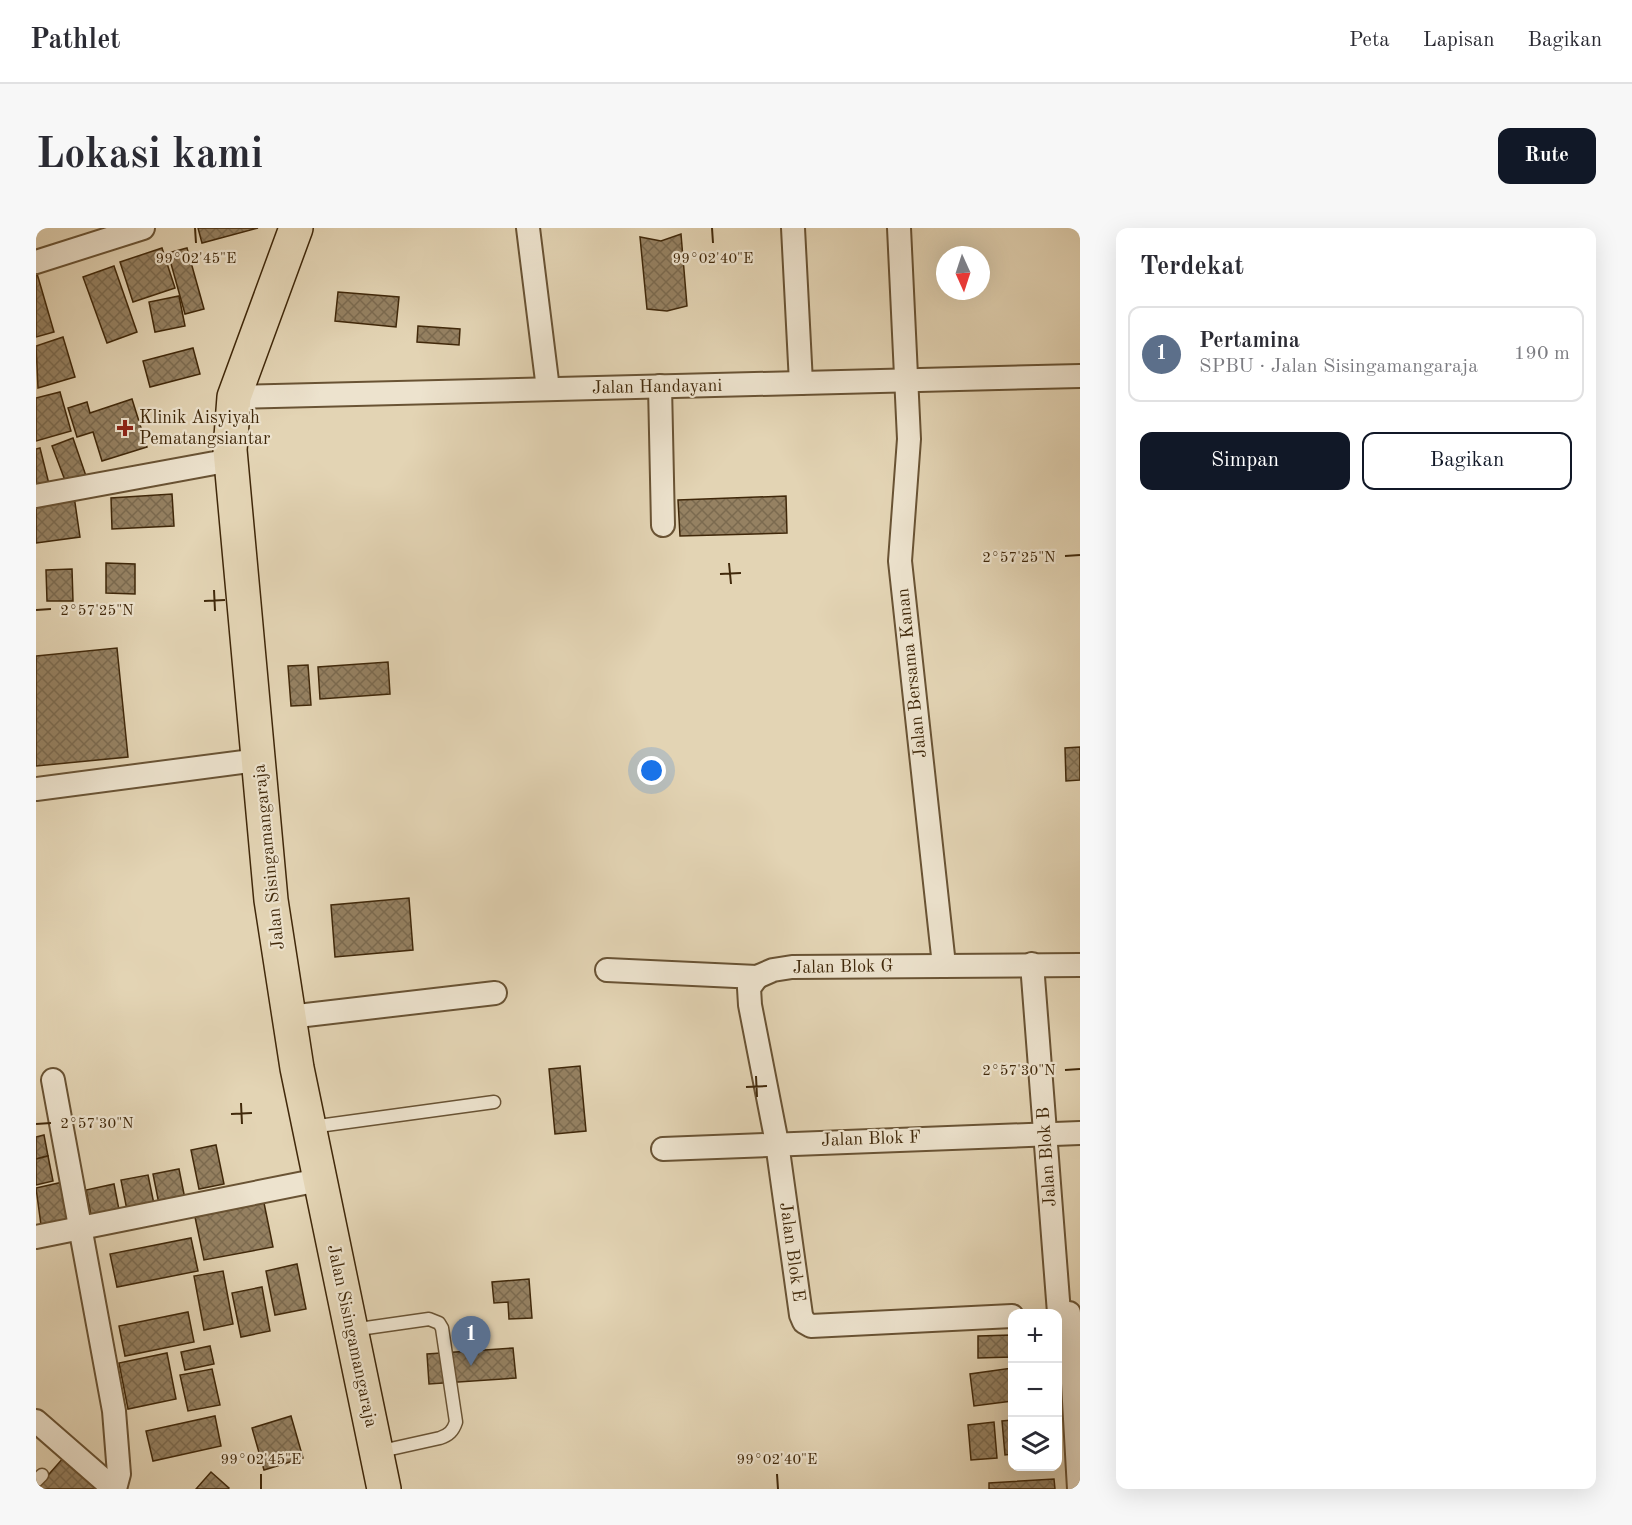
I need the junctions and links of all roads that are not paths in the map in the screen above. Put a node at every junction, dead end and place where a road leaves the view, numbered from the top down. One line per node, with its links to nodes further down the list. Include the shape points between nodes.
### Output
1 (143, 228): 6 (street)
2 (296, 228): 12 (highway, Jalan Sisingamangaraja)
3 (528, 228): 11 (street)
4 (794, 228): 9 (street)
5 (899, 228): 8 (street, Jalan Bersama Kanan)
6 (36, 262)
7 (1080, 376): 8 (street, Jalan Handayani)
8 (906, 380): 9 (street, Jalan Handayani); 19 (street, Jalan Bersama Kanan, via 909,439 900,561)
9 (801, 383): 10 (street, Jalan Handayani)
10 (660, 386): 11 (street, Jalan Handayani); 15 (street)
11 (548, 389): 12 (street, Jalan Handayani)
12 (234, 397): 13 (highway, Jalan Sisingamangaraja)
13 (231, 460): 14 (street); 16 (highway, Jalan Sisingamangaraja)
14 (36, 496)
15 (663, 525)
16 (258, 760): 17 (street); 24 (highway, Jalan Sisingamangaraja, via 271,900)
17 (36, 789)
18 (1032, 964): 19 (street, Jalan Blok G); 20 (street, Jalan Blok G); 28 (street, Jalan Blok B)
19 (944, 965): 22 (street, Jalan Blok G, via 792,967)
20 (1080, 965)
21 (607, 970): 22 (street, Jalan Blok G)
22 (757, 977): 30 (street, Jalan Blok E, via 749,988 750,1005)
23 (495, 993): 24 (street)
24 (289, 1017): 27 (highway, Jalan Sisingamangaraja)
25 (53, 1080): 33 (street)
26 (494, 1102): 27 (lane)
27 (309, 1127): 32 (highway, Jalan Sisingamangaraja)
28 (1045, 1132): 29 (street, Jalan Blok F); 30 (street, Jalan Blok F); 35 (street, Jalan Blok B)
29 (1080, 1133)
30 (777, 1143): 31 (street, Jalan Blok F); 36 (street, Jalan Blok E, via 804,1322 811,1326)
31 (663, 1149)
32 (319, 1180): 33 (street); 37 (highway, Jalan Sisingamangaraja)
33 (81, 1227): 34 (street); 40 (street, via 114,1411 119,1474)
34 (36, 1237)
35 (1066, 1313): 42 (street, Jalan Blok B)
36 (1008, 1316)
37 (351, 1330): 39 (highway, Jalan Sisingamangaraja); 39 (lane, via 429,1319 442,1328 454,1429 440,1438)
38 (36, 1421): 40 (street)
39 (377, 1452): 41 (highway, Jalan Sisingamangaraja)
40 (114, 1489)
41 (384, 1489)
42 (1079, 1489)

